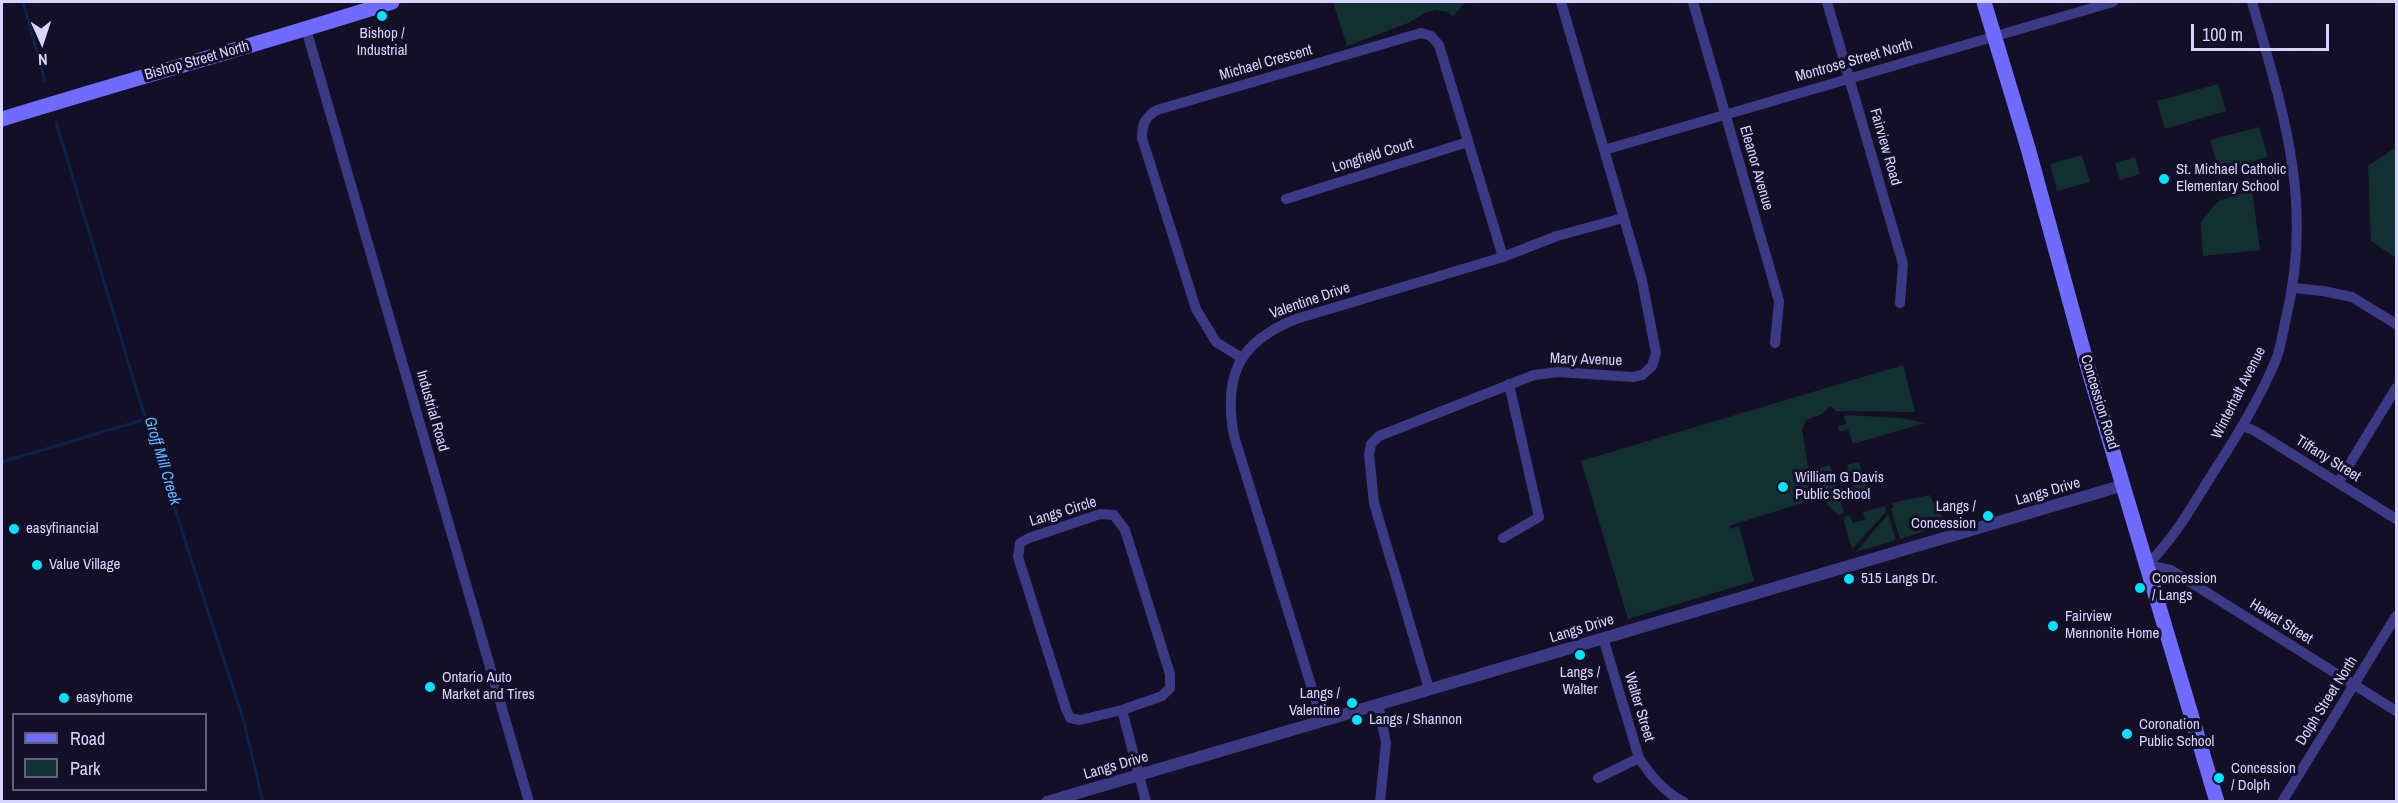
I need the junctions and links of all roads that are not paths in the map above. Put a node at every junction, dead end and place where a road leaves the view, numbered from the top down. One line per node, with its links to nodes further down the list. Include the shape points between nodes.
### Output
1 (392, 2): 8 (main road, Bishop Street North)
2 (1561, 2): 14 (street, Mary Avenue)
3 (1693, 2): 11 (street, Eleanor Avenue)
4 (1827, 2): 10 (street, Fairview Road)
5 (1984, 2): 9 (main road, Concession Road)
6 (2113, 2): 9 (street, Montrose Street North)
7 (2252, 2): 18 (street, Winterhalt Avenue, via 2282,109 2295,175 2298,227)
8 (306, 29): 12 (main road, Bishop Street North); 43 (street, Industrial Road)
9 (1993, 36): 10 (street, Montrose Street North); 27 (main road, Concession Road)
10 (1850, 78): 11 (street, Montrose Street North); 19 (street, Fairview Road, via 1903,264)
11 (1726, 113): 14 (street, Montrose Street North); 21 (street, Eleanor Avenue, via 1779,301)
12 (2, 119)
13 (1468, 142): 15 (street, Longfield Court); 17 (street, Michael Crescent); 22 (street, Michael Crescent, via 1439,45 1431,36 1421,33 1150,114 1144,121 1142,138 1196,309 1216,342)
14 (1604, 150): 16 (street, Mary Avenue)
15 (1286, 199)
16 (1623, 218): 17 (street, Valentine Drive, via 1557,236); 23 (street, Mary Avenue, via 1644,290 1656,352 1652,366 1633,377 1558,372)
17 (1503, 257): 22 (street, Valentine Drive, via 1296,319 1266,333)
18 (2293, 288): 20 (street, via 2352,297); 25 (street, Winterhalt Avenue, via 2277,357)
19 (1900, 303)
20 (2397, 324)
21 (1775, 344)
22 (1242, 358): 38 (street, Valentine Drive, via 1230,395 1234,436)
23 (1509, 384): 29 (street, via 1539,517); 34 (street, Mary Avenue, via 1379,436 1371,444 1374,503)
24 (2397, 388): 26 (street)
25 (2243, 426): 26 (street, Tiffany Street); 30 (street, Winterhalt Avenue, via 2168,544)
26 (2338, 483): 28 (street, Tiffany Street)
27 (2124, 485): 30 (main road, Concession Road); 32 (street, Langs Drive)
28 (2397, 519)
29 (1503, 538)
30 (2148, 565): 33 (street, Hewat Street, via 2171,570); 48 (main road, Concession Road)
31 (2397, 616): 33 (street, Dolph Street North)
32 (1603, 638): 34 (street, Langs Drive); 39 (street, Walter Street)
33 (2355, 684): 37 (street, Hewat Street); 42 (street, Dolph Street North)
34 (1429, 689): 35 (street, Langs Drive)
35 (1377, 704): 38 (street, Langs Drive); 46 (street, via 1386,743)
36 (1122, 710): 36 (street, Langs Circle, via 1162,696 1170,688 1170,674 1125,530 1114,514 1100,514 1029,538 1020,543 1018,557 1070,718 1080,720); 40 (street)
37 (2397, 711)
38 (1322, 721): 40 (street, Langs Drive)
39 (1639, 758): 41 (street); 47 (street, Walter Street, via 1664,789)
40 (1139, 775): 44 (street, Langs Drive); 45 (street)
41 (1598, 778)
42 (2284, 798): 49 (street)
43 (529, 801)
44 (1047, 801)
45 (1146, 801)
46 (1380, 801)
47 (1684, 801)
48 (2217, 801)
49 (2296, 801)

